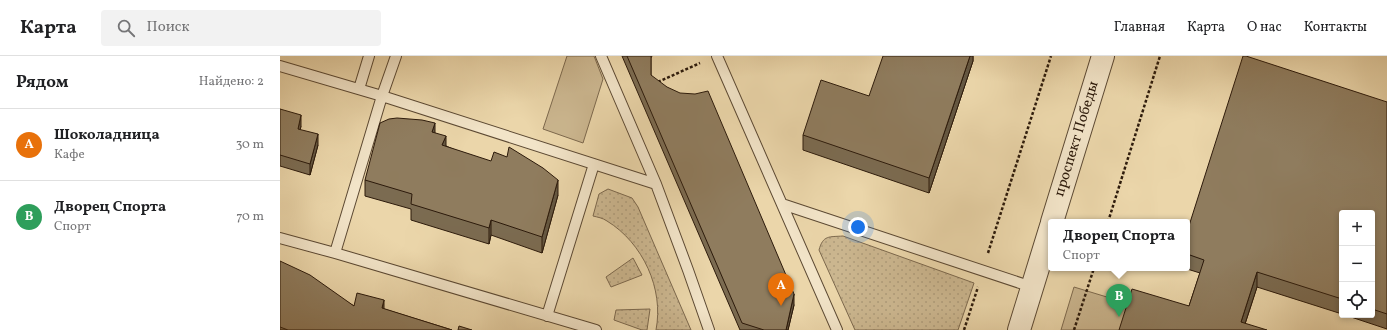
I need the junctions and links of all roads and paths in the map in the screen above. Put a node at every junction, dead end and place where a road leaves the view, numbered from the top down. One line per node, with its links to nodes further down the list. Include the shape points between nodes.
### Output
1 (369, 56): 11 (lane)
2 (396, 56): 12 (lane)
3 (601, 56): 14 (lane)
4 (717, 56): 15 (lane)
5 (1051, 56): 21 (path)
6 (1103, 56): 16 (street, проспект Победы)
7 (1160, 56): 17 (path)
8 (700, 63): 10 (path)
9 (280, 66): 11 (lane)
10 (654, 84)
11 (359, 89): 12 (lane)
12 (382, 96): 13 (lane); 20 (lane)
13 (594, 164): 14 (lane); 24 (lane)
14 (656, 184): 26 (lane)
15 (782, 204): 21 (lane); 27 (lane)
16 (1053, 219)
17 (1109, 219)
18 (1048, 236): 23 (street)
19 (280, 238): 20 (lane)
20 (335, 253): 24 (lane)
21 (982, 271): 23 (lane); 28 (path)
22 (1093, 271): 30 (path)
23 (1032, 287): 29 (street)
24 (547, 316): 25 (lane)
25 (596, 330)
26 (709, 330)
27 (837, 330)
28 (964, 330)
29 (1018, 330)
30 (1074, 330)

